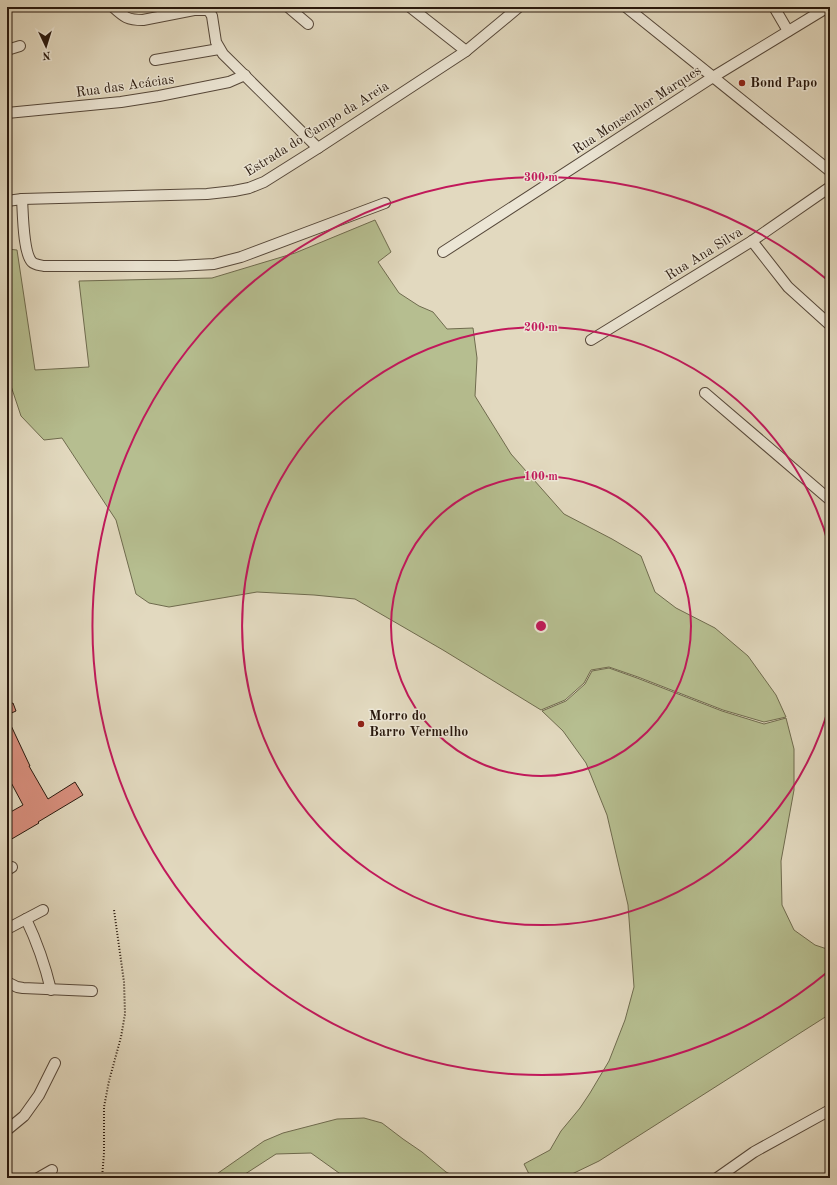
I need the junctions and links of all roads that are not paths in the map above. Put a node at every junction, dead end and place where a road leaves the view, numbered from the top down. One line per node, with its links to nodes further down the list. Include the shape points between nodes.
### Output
1 (113, 7): 8 (street, via 129,19 135,20)
2 (288, 7): 9 (street)
3 (410, 7): 14 (street)
4 (519, 7): 14 (street, Estrada do Campo da Areia)
5 (626, 7): 17 (street)
6 (774, 7): 10 (street)
7 (828, 7): 10 (street, Rua Monsenhor Marques)
8 (192, 8): 12 (street, via 209,11)
9 (308, 24)
10 (788, 31): 17 (street, Rua Monsenhor Marques)
11 (20, 46): 13 (street)
12 (219, 49): 15 (street); 16 (street)
13 (7, 50)
14 (466, 51): 19 (street, Estrada do Campo da Areia)
15 (155, 60)
16 (245, 75): 18 (street, Rua das Acácias, via 229,82 159,96); 19 (street)
17 (713, 77): 20 (street); 26 (street, Rua Monsenhor Marques)
18 (7, 114)
19 (318, 148): 22 (street, Estrada do Campo da Areia, via 264,182 234,192)
20 (830, 171)
21 (830, 187): 25 (street, Rua Ana Silva)
22 (22, 199): 23 (street, Estrada do Campo da Areia); 24 (street, via 27,252 31,261 44,266 214,264 241,257)
23 (7, 201)
24 (385, 203)
25 (752, 241): 27 (street, via 788,287); 28 (street, Rua Ana Silva)
26 (443, 252)
27 (830, 325)
28 (591, 340)
29 (706, 393): 30 (street)
30 (830, 500)
31 (43, 910): 32 (street)
32 (26, 919): 33 (street); 35 (street, via 38,945)
33 (7, 929)
34 (7, 982): 35 (street, via 22,988)
35 (51, 990): 36 (street)
36 (92, 991)
37 (55, 1063): 39 (street, via 48,1079 24,1116)
38 (830, 1110): 42 (street, via 754,1152)
39 (7, 1130)
40 (52, 1170): 41 (street)
41 (38, 1178)
42 (717, 1178)

